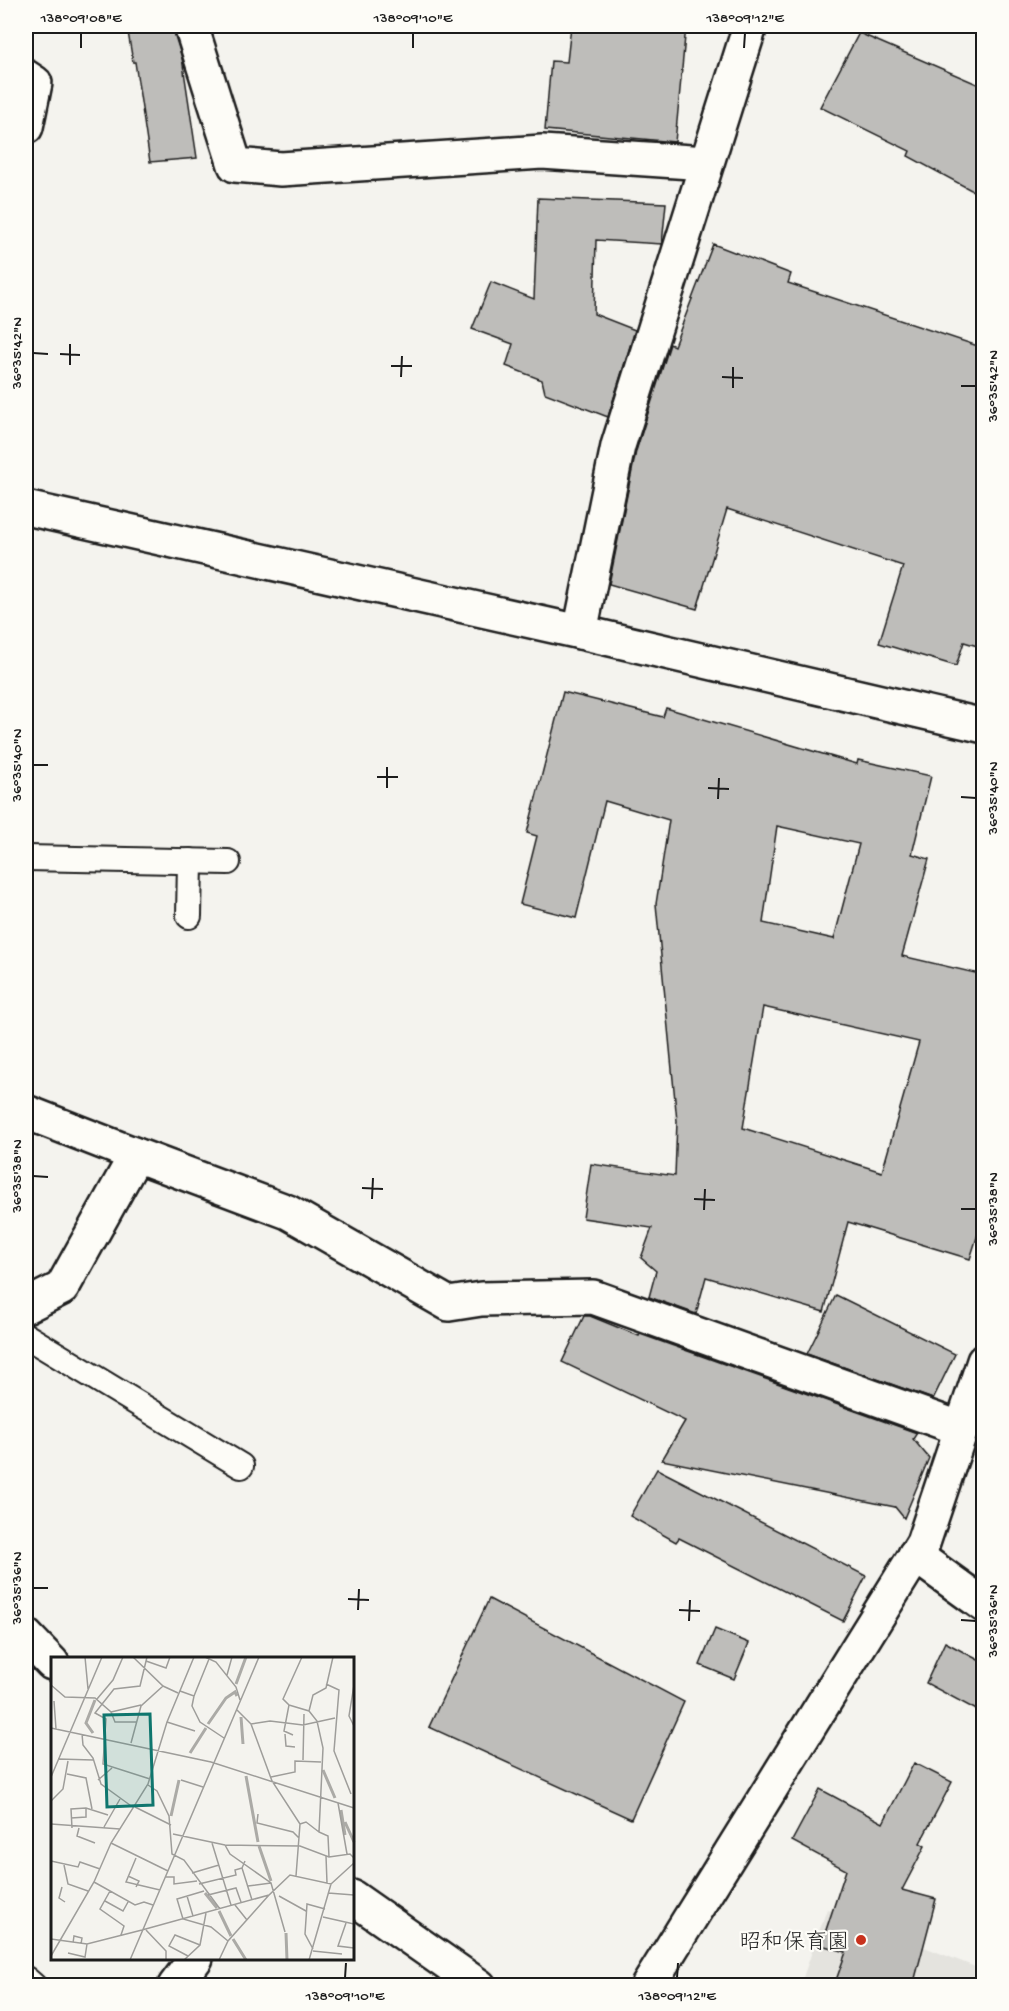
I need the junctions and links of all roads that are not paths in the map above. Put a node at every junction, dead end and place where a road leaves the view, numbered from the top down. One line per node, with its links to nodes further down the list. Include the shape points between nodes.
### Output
1 (191, 26): 5 (street, via 235,165 281,169 542,152)
2 (750, 26): 5 (street)
3 (26, 77): 4 (street, via 35,83)
4 (26, 127)
5 (706, 163): 7 (street, via 618,446)
6 (26, 508): 7 (street)
7 (580, 632): 8 (street)
8 (984, 726)
9 (26, 858): 10 (lane)
10 (190, 861): 11 (lane); 12 (lane)
11 (228, 861)
12 (189, 916)
13 (26, 1112): 14 (street)
14 (136, 1155): 15 (street, via 62,1288); 18 (street, via 288,1212 449,1304 481,1299 593,1297)
15 (26, 1306)
16 (26, 1336): 19 (lane)
17 (984, 1360): 18 (street)
18 (962, 1429): 20 (street, via 923,1543)
19 (241, 1466)
20 (915, 1555): 21 (street); 30 (street)
21 (984, 1605)
22 (26, 1636): 23 (street)
23 (51, 1662)
24 (354, 1898): 29 (street)
25 (195, 1960): 28 (street)
26 (26, 1979): 27 (lane)
27 (34, 1986)
28 (175, 1986)
29 (479, 1986)
30 (648, 1986)

